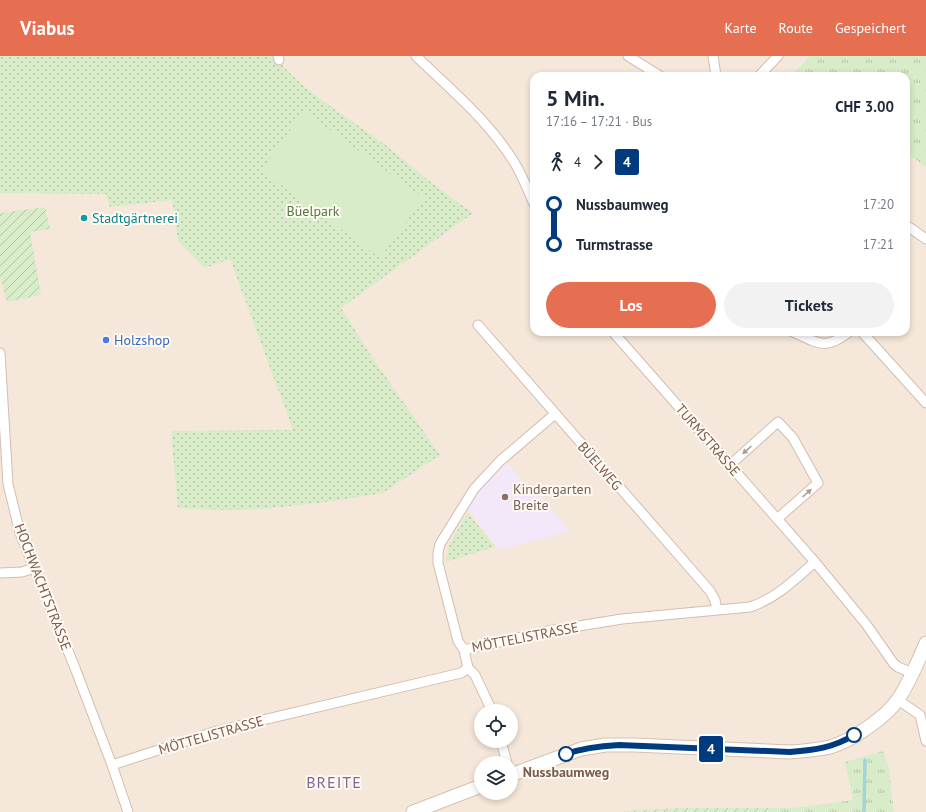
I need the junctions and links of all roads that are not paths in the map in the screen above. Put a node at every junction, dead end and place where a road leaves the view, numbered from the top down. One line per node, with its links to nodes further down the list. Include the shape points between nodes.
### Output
1 (416, 56): 8 (street, via 500,141 515,162)
2 (628, 56): 5 (street)
3 (713, 56): 6 (street)
4 (778, 56): 7 (street)
5 (654, 72)
6 (715, 72)
7 (763, 72)
8 (530, 195)
9 (910, 228): 10 (street)
10 (926, 239)
11 (478, 325): 18 (street, BÜELWEG)
12 (616, 336): 19 (street, TURMSTRASSE)
13 (802, 336): 14 (street, via 817,343 828,344)
14 (844, 336)
15 (866, 336): 17 (street)
16 (0, 353): 22 (street, HOCHWACHTSTRASSE, via 8,484 20,533)
17 (926, 403)
18 (555, 414): 24 (street, BÜELWEG, via 710,591); 26 (street, via 500,461 474,489 440,544 438,563 458,640)
19 (730, 465): 20 (street, TURMSTRASSE); 20 (street, one-way to 19, via 818,483 793,438 778,422)
20 (778, 519): 21 (street, TURMSTRASSE)
21 (815, 562): 24 (street, MÖTTELISTRASSE, via 778,594 763,603); 28 (street, TURMSTRASSE, via 866,624 894,664)
22 (34, 568): 23 (street, via 22,572); 33 (street, HOCHWACHTSTRASSE)
23 (0, 573)
24 (717, 610): 26 (street, MÖTTELISTRASSE, via 622,619 548,631)
25 (926, 643): 28 (main road)
26 (464, 650): 27 (street, MÖTTELISTRASSE)
27 (468, 668): 30 (street, via 475,675); 33 (street, MÖTTELISTRASSE, via 462,673 218,731)
28 (912, 673): 29 (main road)
29 (898, 700): 31 (street); 34 (main road, via 882,717 831,747 790,752 605,746 581,749)
30 (489, 704)
31 (923, 714): 32 (street)
32 (926, 741)
33 (112, 765): 36 (street, HOCHWACHTSTRASSE)
34 (518, 769)
35 (474, 789): 37 (main road)
36 (128, 812)
37 (413, 812)

